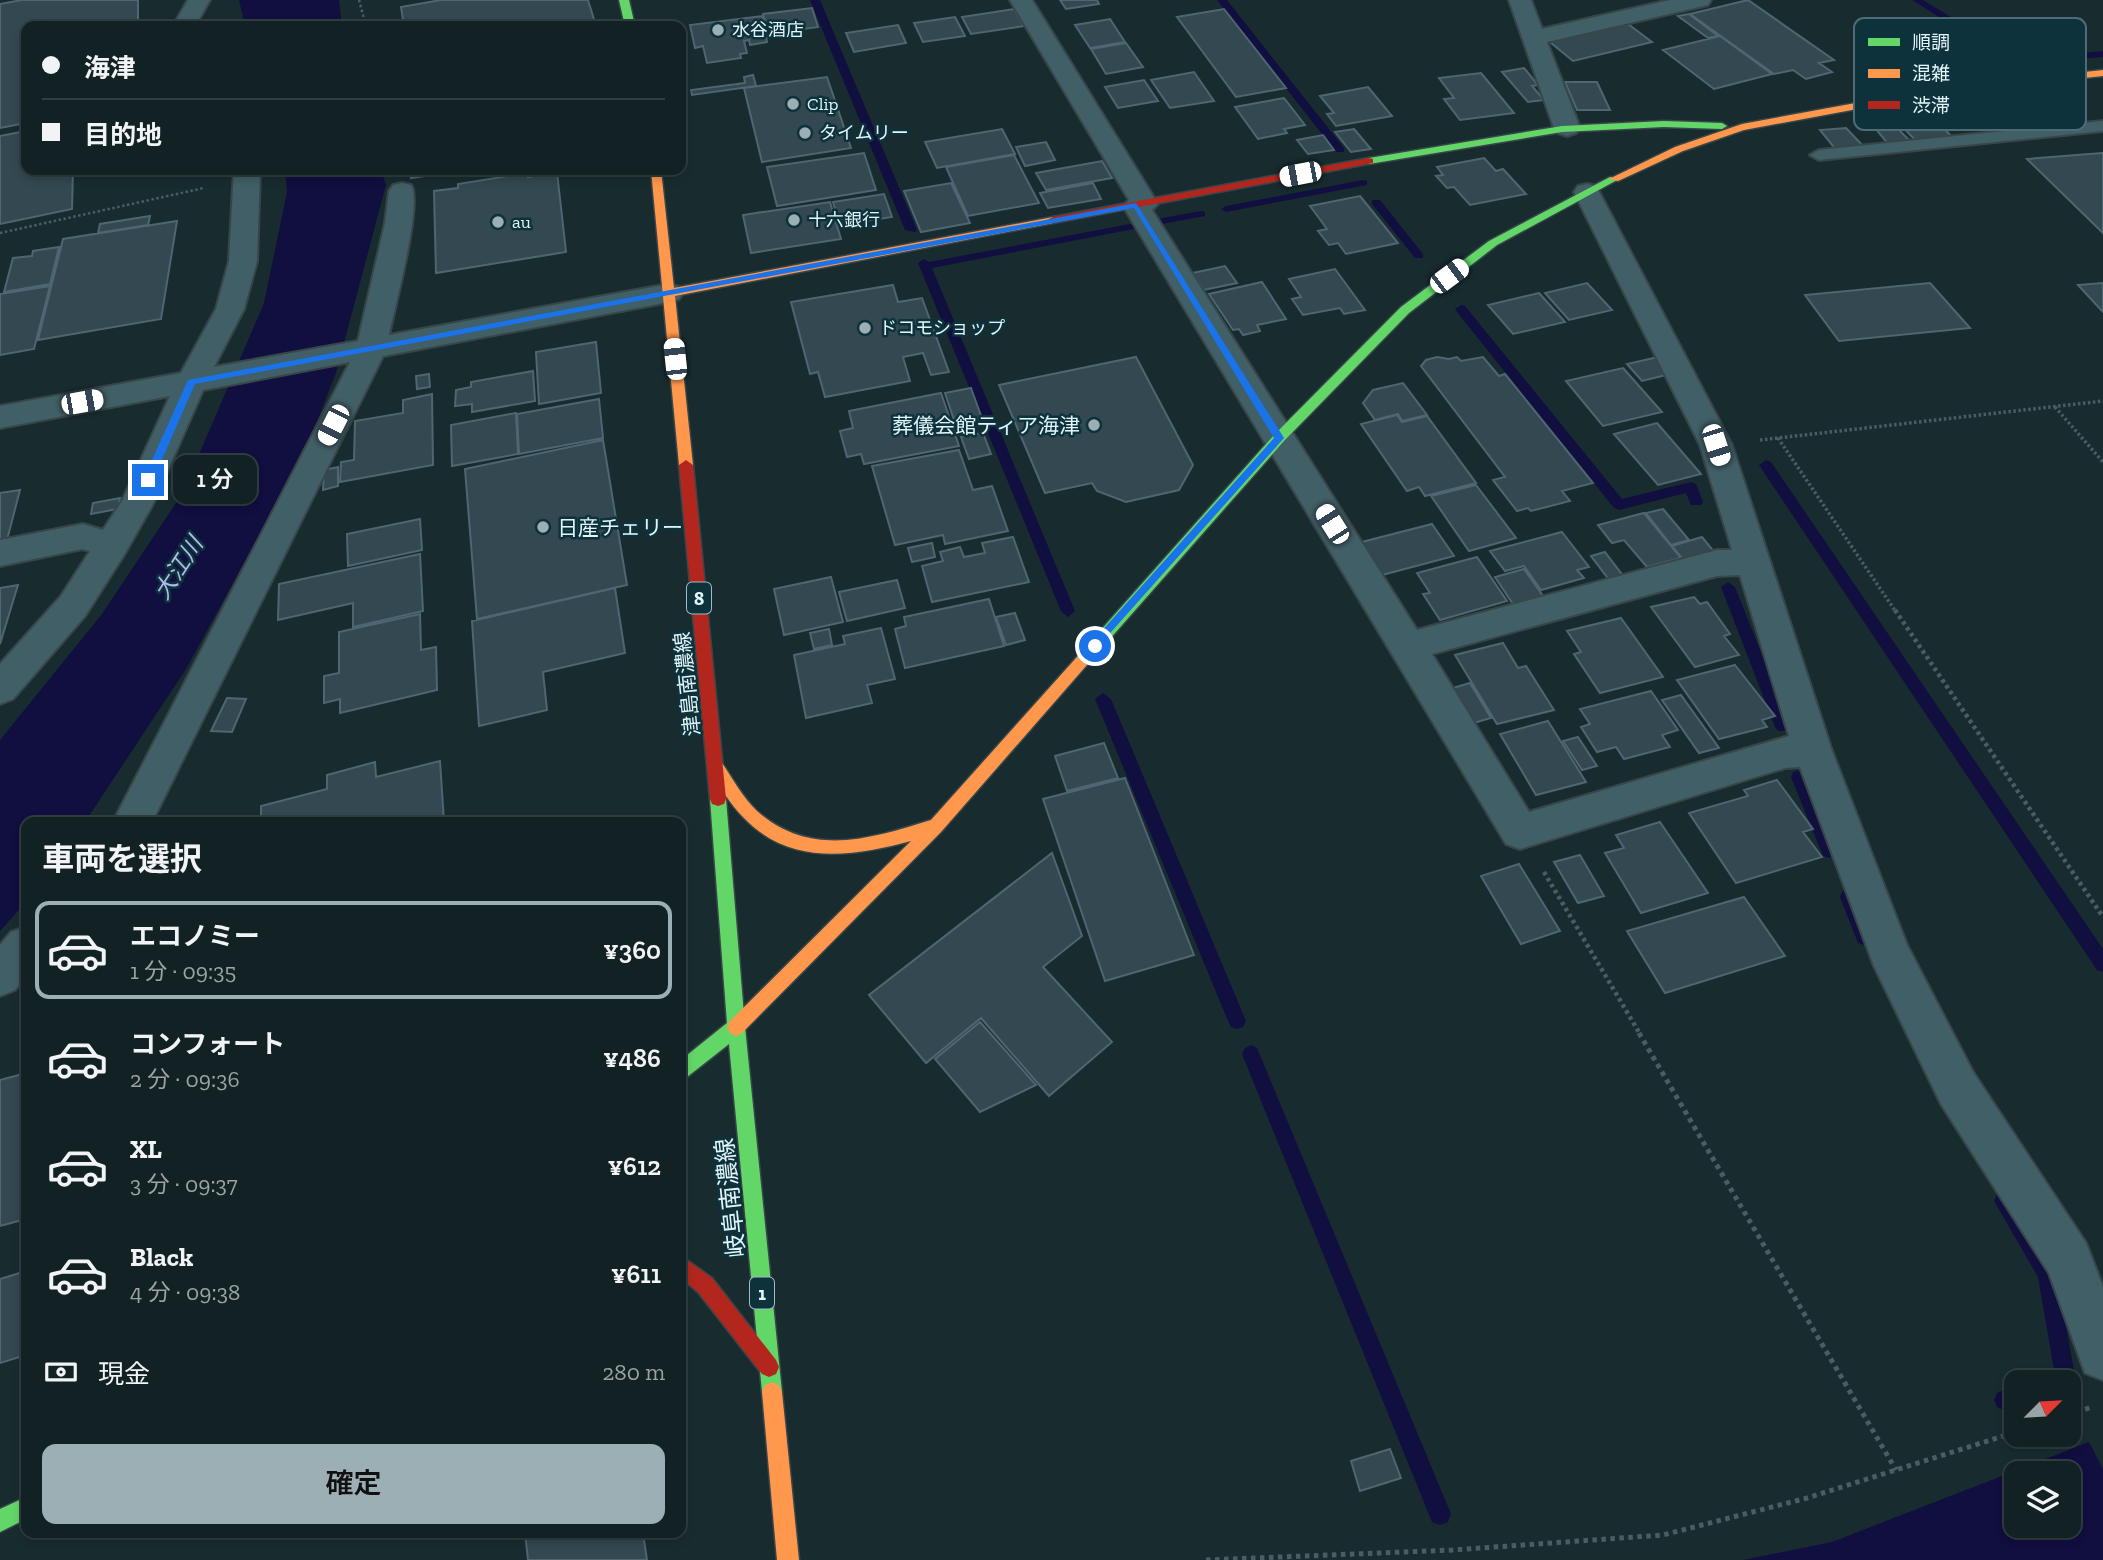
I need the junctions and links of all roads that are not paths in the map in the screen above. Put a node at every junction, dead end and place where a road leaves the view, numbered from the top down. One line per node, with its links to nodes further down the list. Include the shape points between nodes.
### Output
1 (199, 0): 6 (street)
2 (624, 0): 7 (street)
3 (1021, 0): 18 (street)
4 (1520, 0): 8 (street)
5 (1700, 0): 8 (street)
6 (187, 21)
7 (630, 21)
8 (1534, 38): 11 (street)
9 (1854, 106): 10 (street)
10 (1742, 127): 11 (street); 17 (street, via 1679,149)
11 (1567, 128): 18 (street)
12 (2064, 130): 13 (lane)
13 (1819, 155)
14 (247, 175): 21 (street, via 243,261)
15 (657, 175): 19 (street, 津島南濃線 / 8)
16 (401, 191): 20 (street, via 399,222)
17 (1587, 192): 23 (street, via 1493,243 1405,310); 26 (street, via 1716,445)
18 (1141, 205): 19 (street); 23 (street)
19 (669, 293): 20 (street); 30 (street, 津島南濃線 / 8)
20 (363, 351): 21 (street); 31 (street)
21 (204, 379): 22 (street); 24 (street)
22 (0, 417)
23 (1279, 438): 27 (street); 32 (street)
24 (112, 546): 25 (street, via 83,536); 28 (street, via 73,606)
25 (0, 553)
26 (1754, 562): 27 (street, via 1717,563); 29 (street)
27 (1408, 646): 29 (street, via 1520,832 1785,752)
28 (0, 689)
29 (1813, 751): 38 (street, via 1889,952 1957,1088 2069,1260)
30 (716, 768): 32 (street, via 754,818 794,846 827,852); 35 (street, 津島南濃線 / 8)
31 (134, 817)
32 (935, 827): 35 (street)
33 (21, 952): 34 (street)
34 (0, 976)
35 (736, 1027): 36 (street); 39 (street, 岐阜南濃線 / 1)
36 (686, 1068)
37 (686, 1270): 39 (street, 1, via 705,1284)
38 (2103, 1355)
39 (769, 1367): 42 (street, 岐阜南濃線 / 1)
40 (21, 1510): 41 (street)
41 (0, 1521)
42 (788, 1560)

